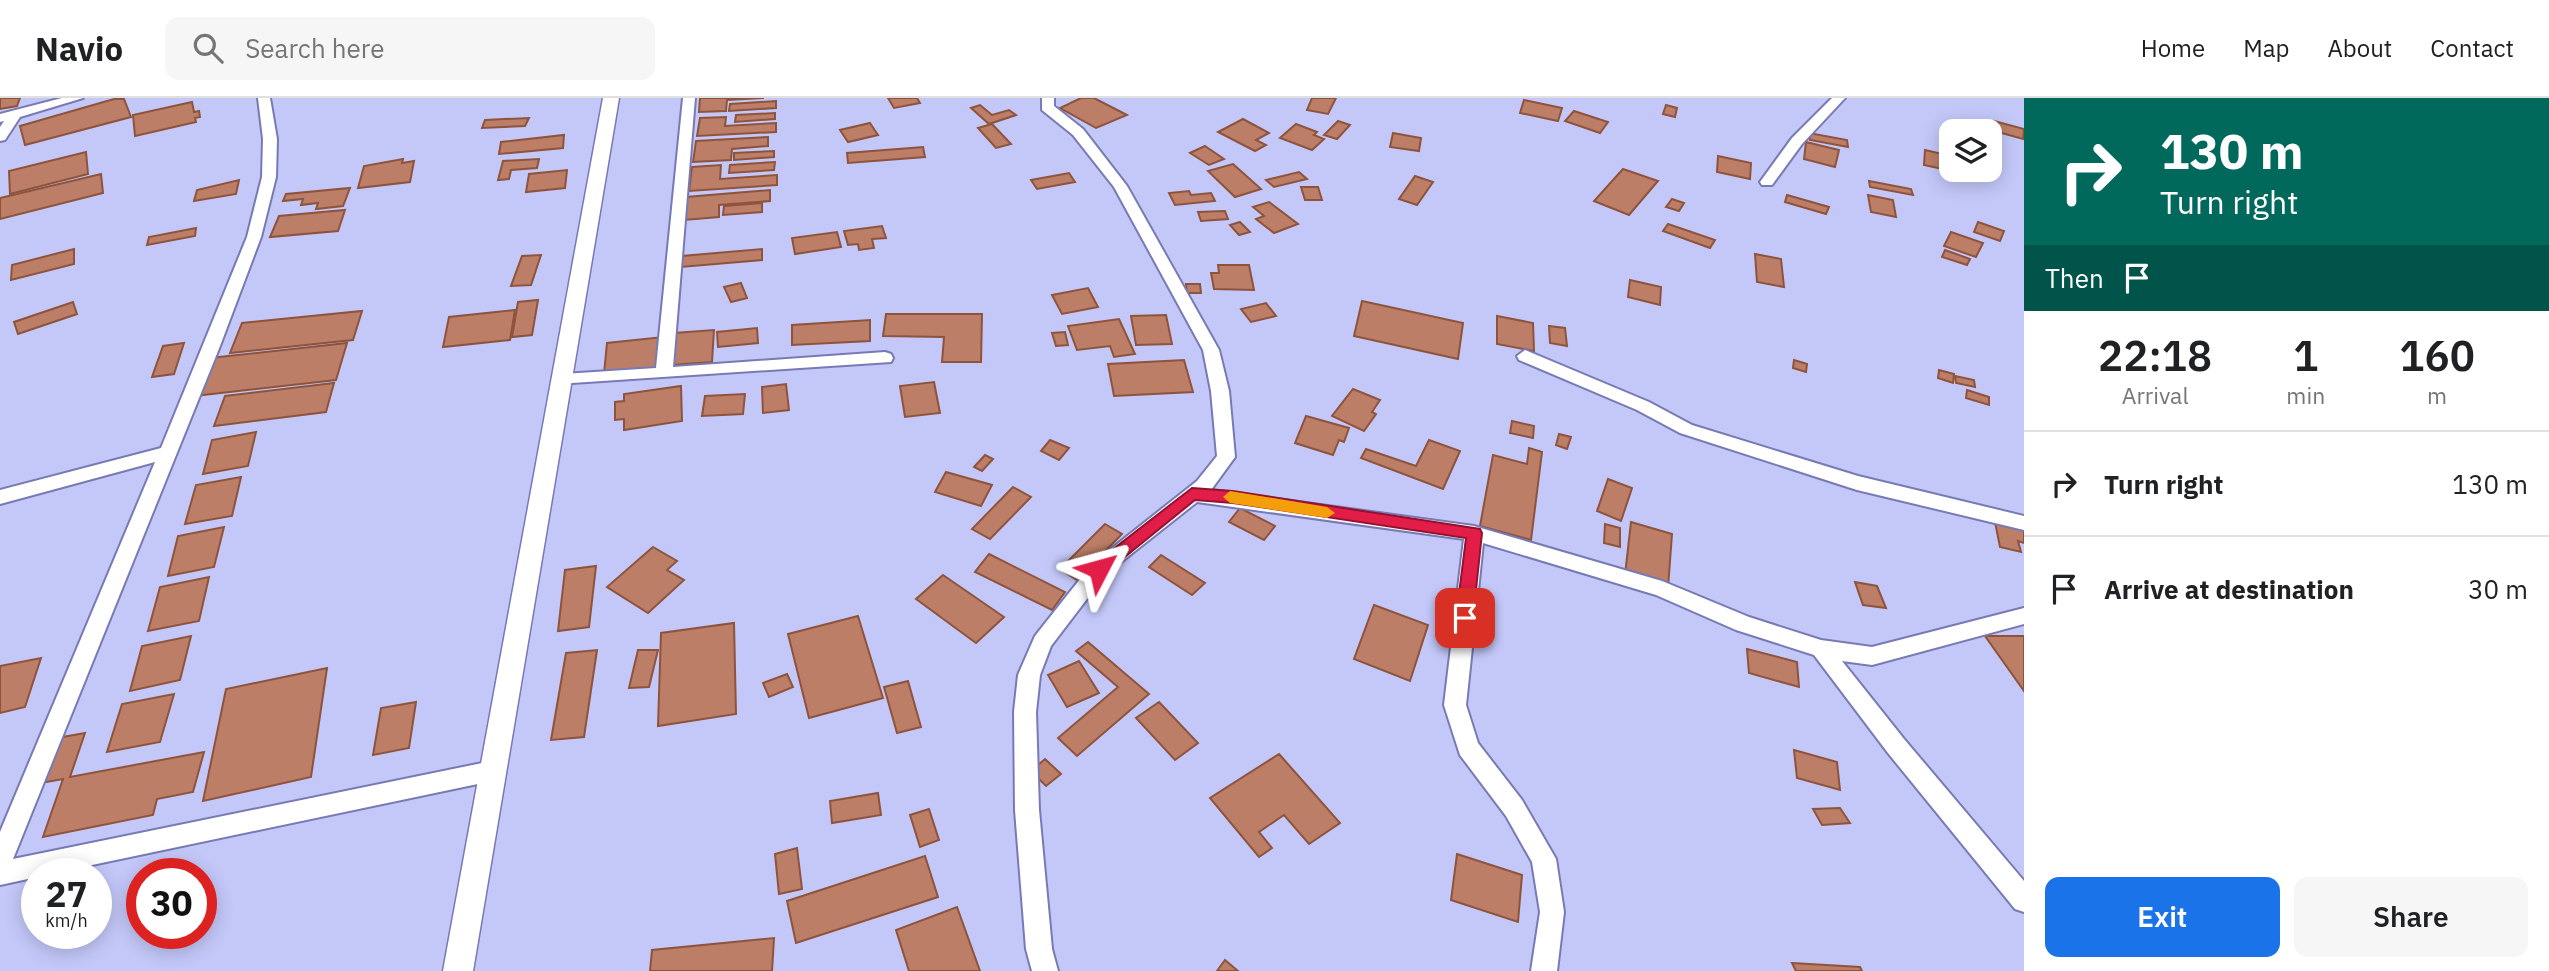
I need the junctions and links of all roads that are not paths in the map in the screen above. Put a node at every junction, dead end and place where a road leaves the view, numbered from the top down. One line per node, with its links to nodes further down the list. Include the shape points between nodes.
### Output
1 (77, 98): 7 (street)
2 (264, 98): 15 (street, via 269,177 254,237)
3 (611, 98): 14 (street)
4 (689, 98): 13 (street)
5 (1048, 98): 16 (street, via 1047,107 1078,132 1120,187 1211,350 1226,457)
6 (1839, 98): 10 (street, via 1797,141)
7 (16, 113): 8 (street); 9 (street)
8 (0, 118)
9 (0, 136)
10 (1767, 182)
11 (1525, 356): 18 (street, via 1686,429 1857,483)
12 (885, 358): 13 (street)
13 (664, 372): 14 (street)
14 (563, 380): 22 (street)
15 (166, 453): 17 (street); 23 (street)
16 (1192, 494): 19 (street); 27 (street, via 1099,569 1042,642 1029,675 1027,810 1039,949)
17 (0, 497)
18 (2024, 523)
19 (1474, 533): 21 (street, via 1662,589 1756,629); 28 (street, via 1455,705 1468,748 1514,808 1544,859 1552,912)
20 (2024, 616): 21 (street, via 1872,656)
21 (1821, 649): 25 (street)
22 (492, 771): 24 (street); 26 (street)
23 (0, 861)
24 (0, 873)
25 (2024, 900)
26 (458, 971)
27 (1045, 971)
28 (1544, 971)

